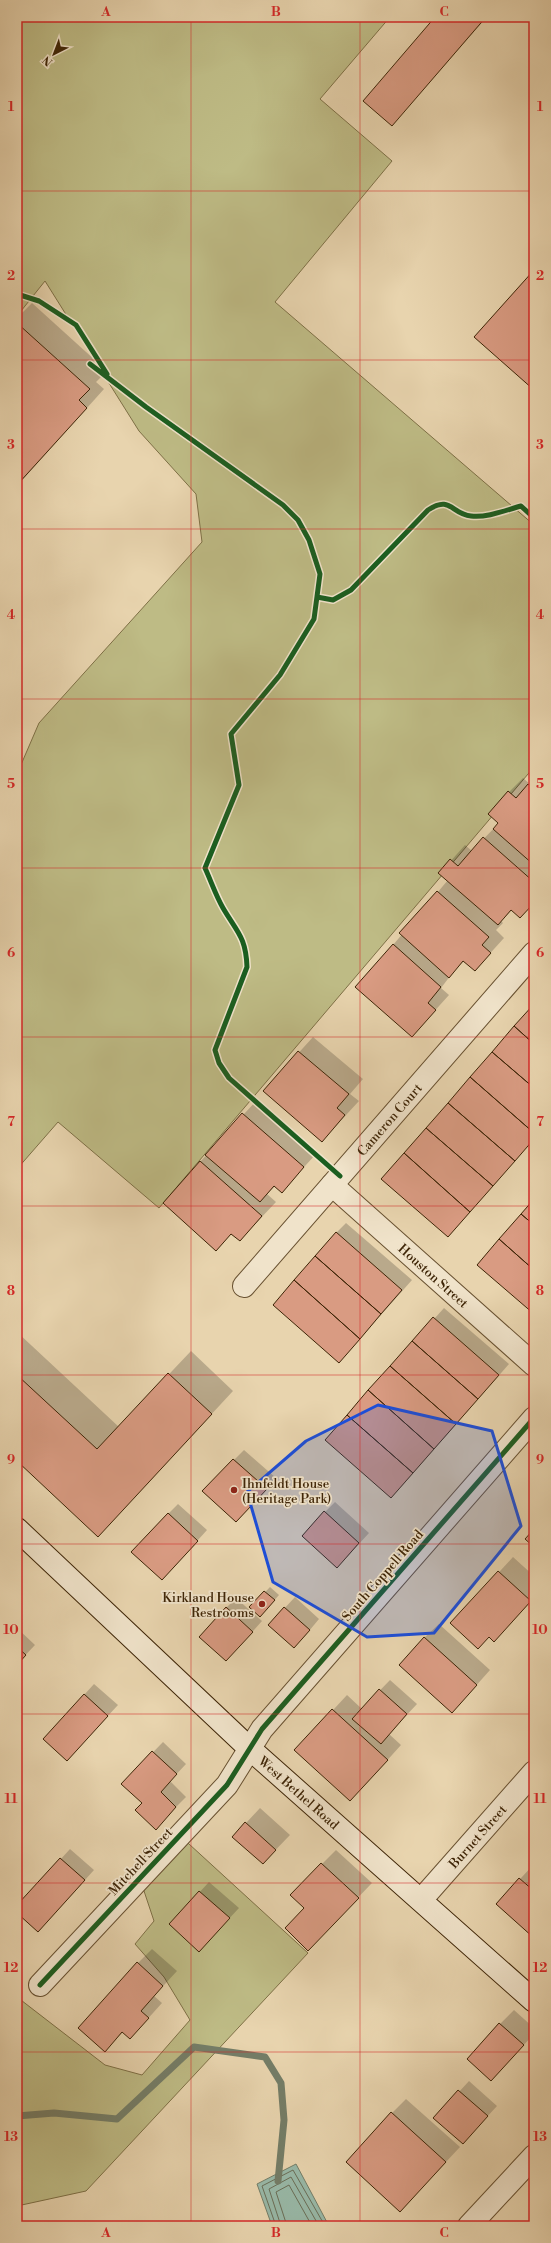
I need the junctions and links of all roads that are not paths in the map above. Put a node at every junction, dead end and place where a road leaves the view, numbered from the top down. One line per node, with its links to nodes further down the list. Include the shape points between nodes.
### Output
1 (534, 953): 2 (street, Cameron Court)
2 (332, 1185): 3 (street, Cameron Court); 4 (street, Houston Street)
3 (244, 1286)
4 (534, 1365)
5 (534, 1418): 7 (street, South Coppell Road, via 262,1729)
6 (17, 1529): 7 (street, West Bethel Road)
7 (249, 1748): 9 (street, West Bethel Road); 10 (street, Mitchell Street, via 226,1785)
8 (534, 1772): 9 (street, Burnet Street)
9 (421, 1900): 11 (street, West Bethel Road)
10 (40, 1985)
11 (534, 2001)
12 (534, 2156): 13 (street)
13 (469, 2226)

